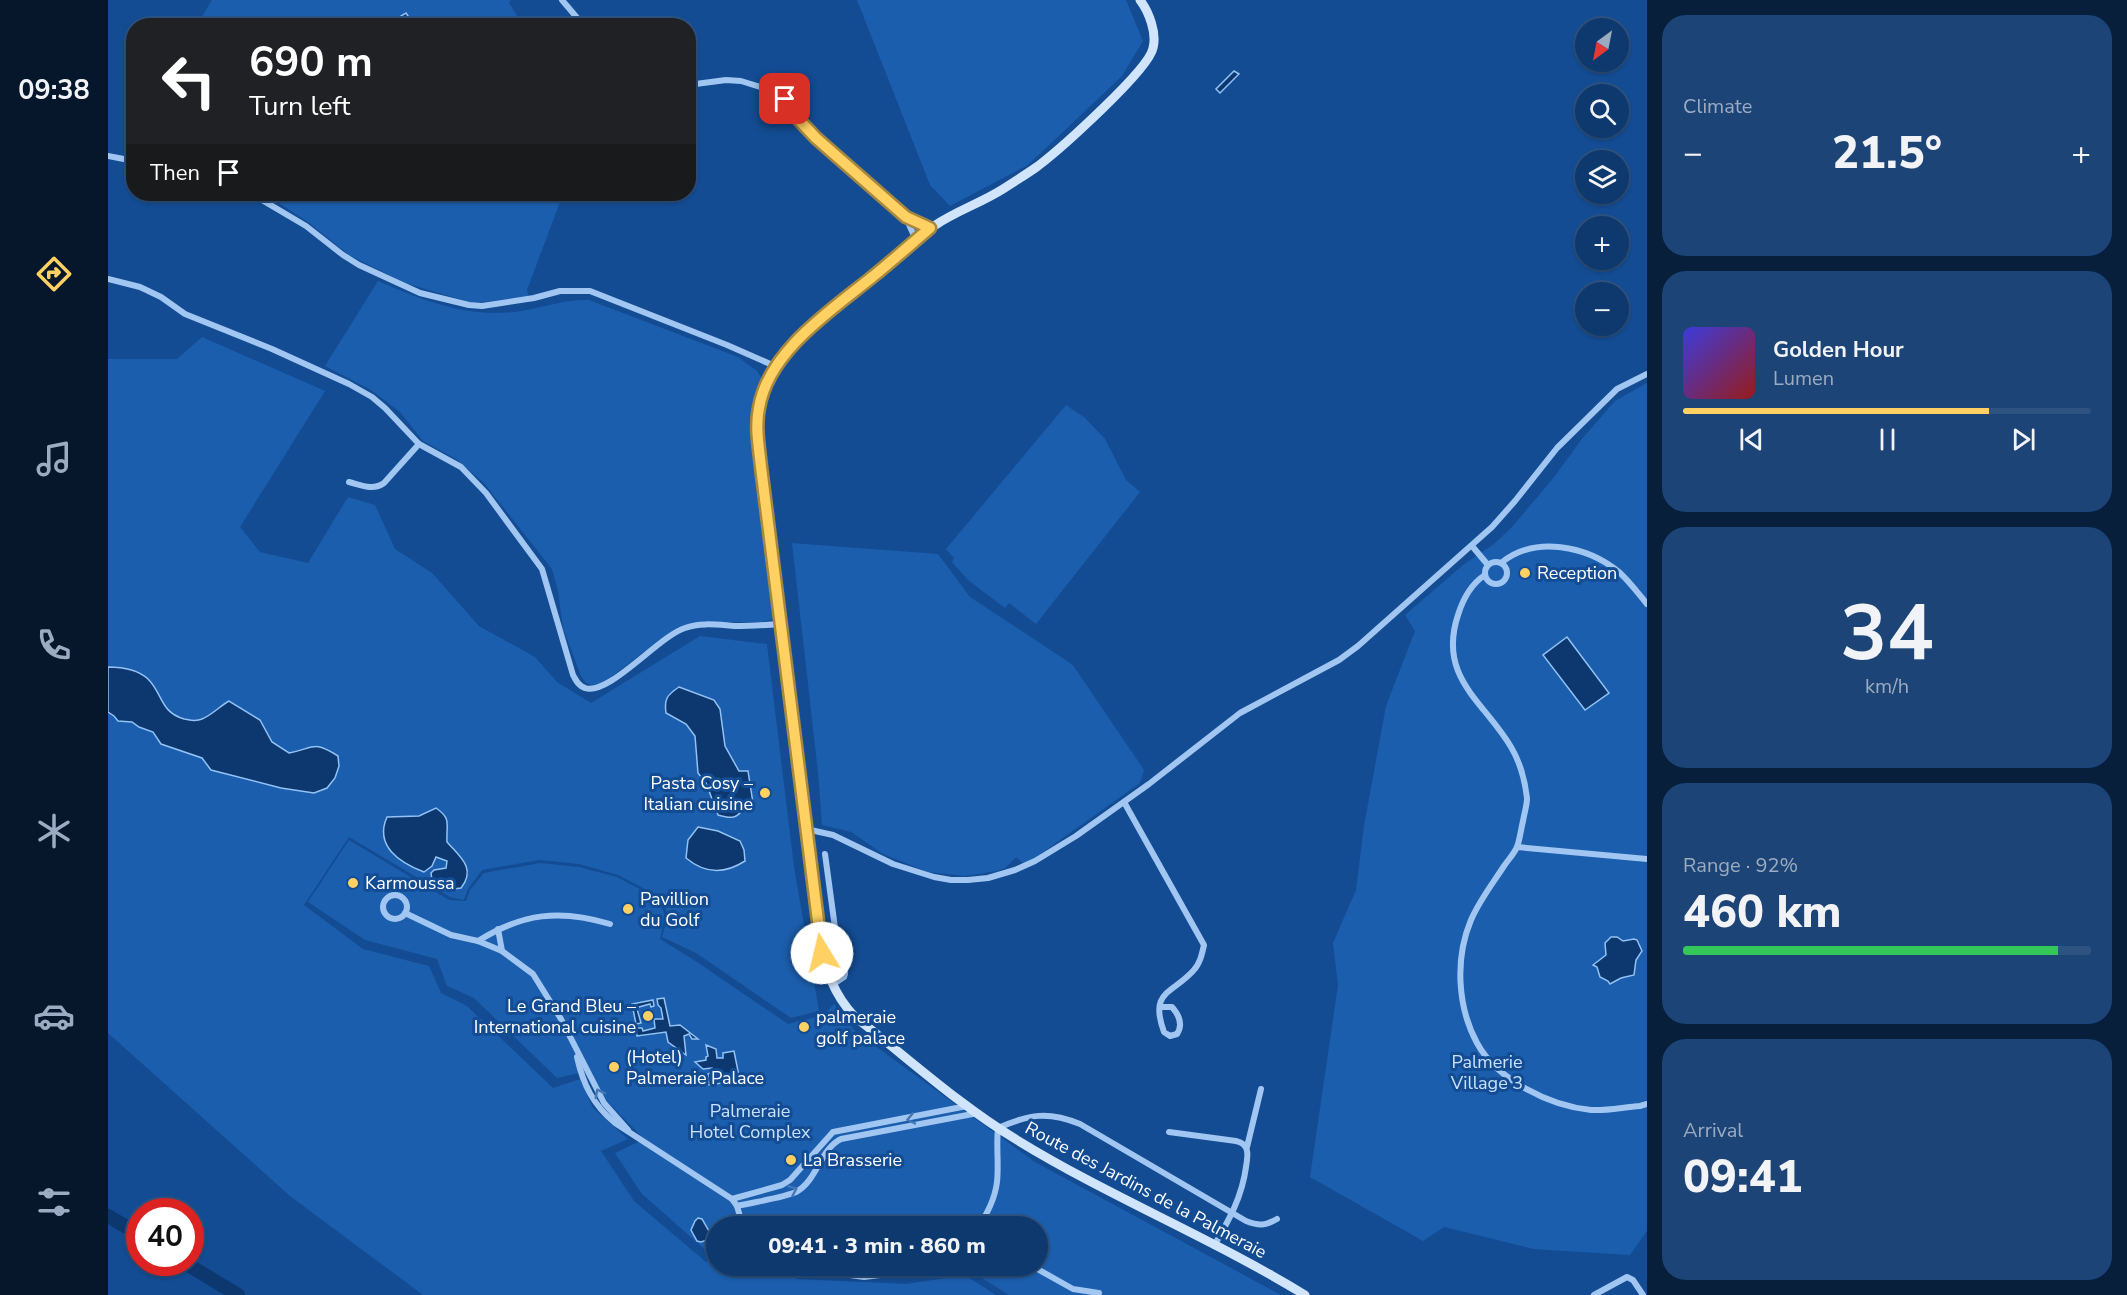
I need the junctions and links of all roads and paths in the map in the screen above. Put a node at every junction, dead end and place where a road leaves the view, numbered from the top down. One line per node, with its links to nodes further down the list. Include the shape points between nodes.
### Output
1 (562, 0): 3 (street)
2 (1140, 0): 9 (street, Route des Jardins de la Palmeraie, via 1152,26 1154,47 1140,70 1039,165)
3 (577, 18)
4 (696, 84): 8 (street, via 741,81 777,92 816,138)
5 (108, 156): 6 (street)
6 (126, 159)
7 (264, 201): 12 (street, via 306,226 358,265 420,293 482,306 560,291 590,291)
8 (906, 217): 9 (street); 10 (street)
9 (930, 228): 10 (street, Route des Jardins de la Palmeraie)
10 (916, 240): 12 (street, Route des Jardins de la Palmeraie, via 812,325)
11 (108, 279): 14 (street, via 140,287 184,314 349,384 385,408)
12 (777, 367): 21 (street, Route des Jardins de la Palmeraie, via 766,384 757,427)
13 (1647, 374): 16 (street, via 1617,389 1592,412)
14 (419, 444): 15 (street, via 379,487); 21 (street, via 472,477 538,562 573,675 586,689 606,684 681,629)
15 (349, 482)
16 (1472, 546): 18 (street); 22 (street, via 1339,660 1240,713)
17 (1501, 563): 18 (street); 19 (street, via 1508,574 1503,582 1490,582); 20 (street, via 1530,548 1576,550 1619,573)
18 (1488, 566): 19 (street)
19 (1485, 575): 24 (street, via 1462,603 1453,645 1463,683 1511,746 1521,767 1527,801)
20 (1647, 604)
21 (781, 624): 23 (street, Route des Jardins de la Palmeraie)
22 (1124, 802): 23 (street, via 1024,867 968,880 907,870 848,840); 33 (street, via 1204,945 1194,970 1165,993)
23 (806, 829): 32 (street, Route des Jardins de la Palmeraie, via 819,939)
24 (1517, 848): 26 (street); 35 (street, via 1472,918 1462,945 1463,1000 1477,1043 1497,1069 1528,1091 1561,1103 1591,1110)
25 (825, 854): 32 (street, via 846,974)
26 (1647, 859)
27 (405, 913): 30 (street, via 451,935)
28 (610, 924): 29 (street, via 591,918 549,915 523,919)
29 (498, 929): 30 (street); 31 (street)
30 (478, 941): 31 (street)
31 (502, 951): 43 (street, via 533,974 604,1103 628,1131)
32 (832, 985): 36 (street, Route des Jardins de la Palmeraie, via 855,1017)
33 (1160, 1007): 33 (street, via 1164,1032 1170,1036 1177,1034 1177,1012 1173,1007)
34 (1261, 1089): 42 (street)
35 (1647, 1104)
36 (968, 1106): 37 (street, Route des Jardins de la Palmeraie); 38 (street, one-way to 38)
37 (978, 1113): 39 (street, Route des Jardins de la Palmeraie); 40 (street)
38 (882, 1124): 40 (street); 43 (street, via 833,1132 783,1185)
39 (998, 1128): 45 (street, via 1038,1114 1065,1118); 47 (street, via 998,1180); 49 (street, Route des Jardins de la Palmeraie, via 1073,1173)
40 (884, 1132): 44 (street, one-way to 40, via 797,1191 836,1142)
41 (1169, 1132): 42 (street, via 1243,1142)
42 (1247, 1147): 45 (street, via 1244,1185)
43 (732, 1199): 44 (street)
44 (738, 1206): 46 (street)
45 (1233, 1213): 48 (street, via 1263,1225); 49 (street)
46 (740, 1216)
47 (984, 1216)
48 (1277, 1219)
49 (1214, 1246): 54 (street, Route des Jardins de la Palmeraie)
50 (1048, 1275): 53 (street, via 1073,1289)
51 (857, 1276): 52 (street)
52 (872, 1276)
53 (1099, 1293)
54 (1305, 1295)
55 (1594, 1295): 56 (street, via 1627,1276)
56 (1644, 1295)

